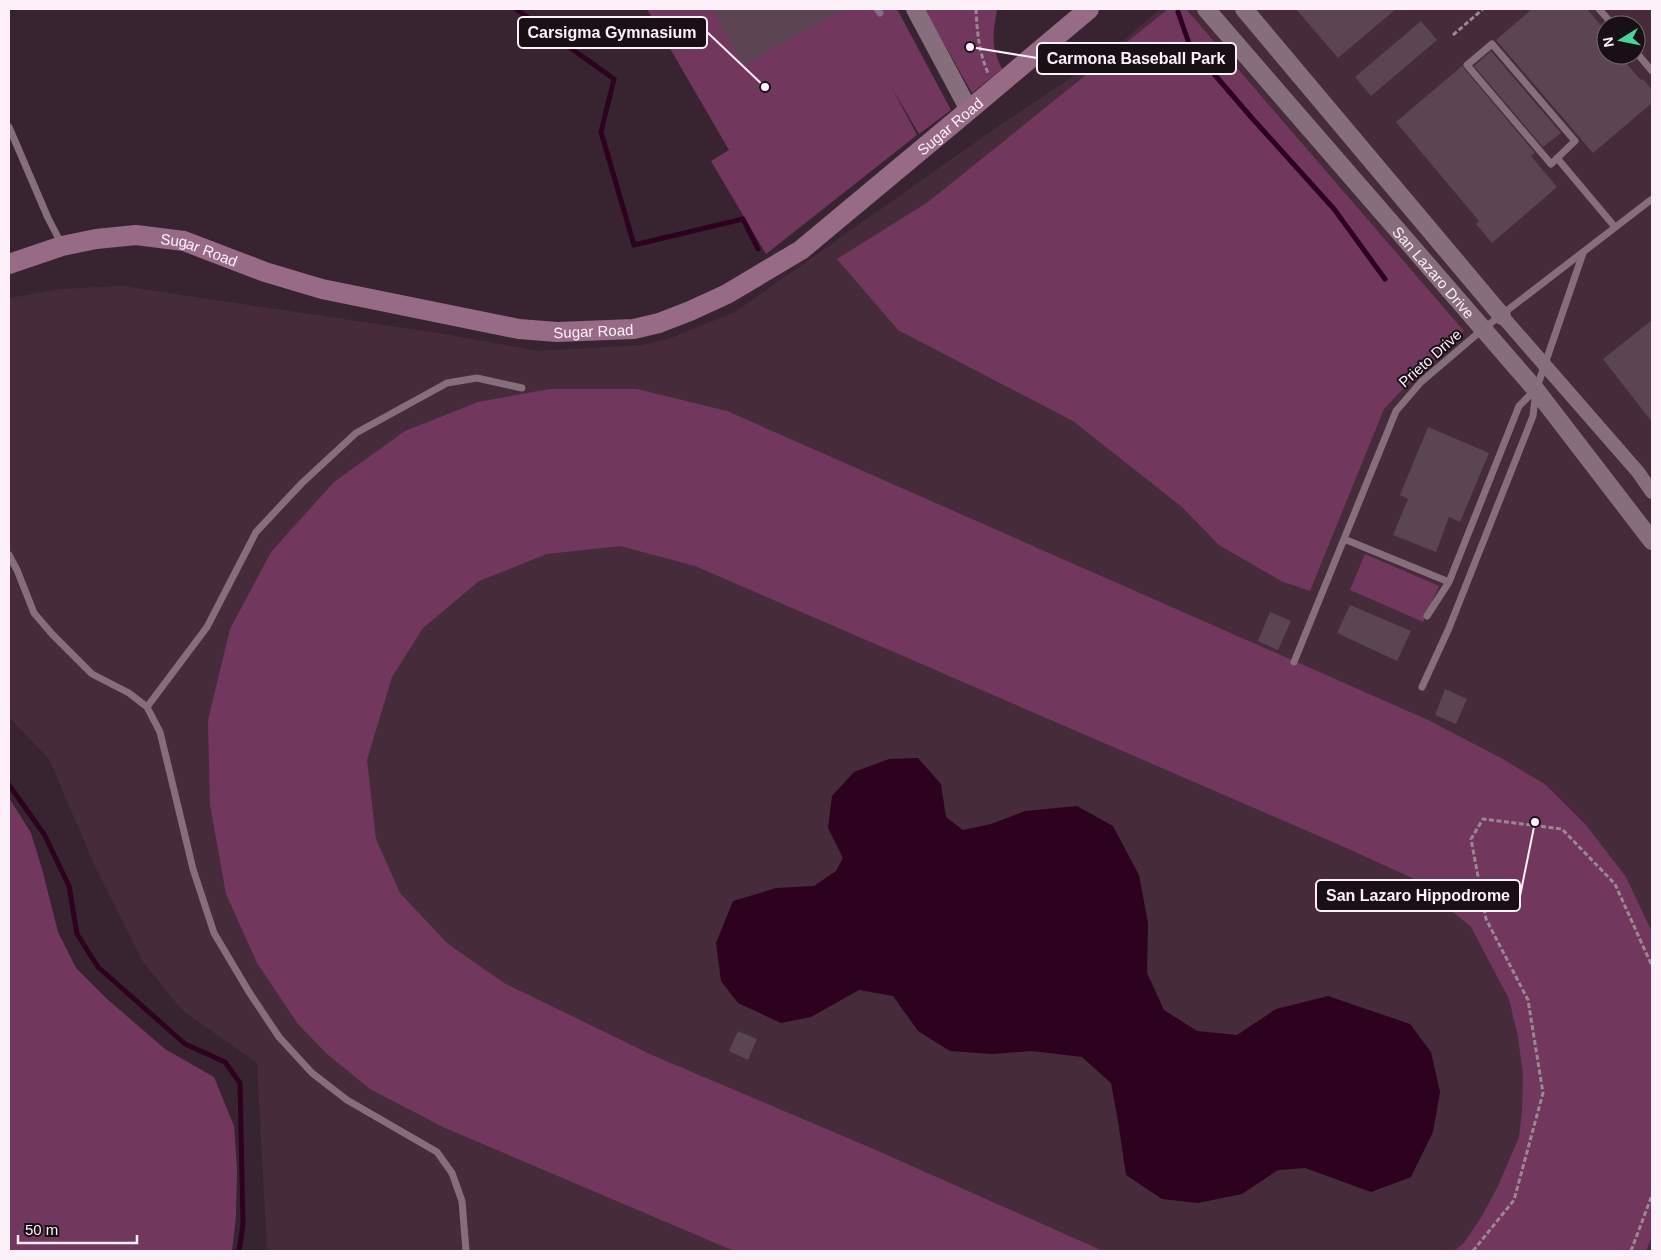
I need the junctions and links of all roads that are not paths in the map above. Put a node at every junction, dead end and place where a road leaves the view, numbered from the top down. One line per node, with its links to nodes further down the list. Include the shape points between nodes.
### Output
1 (915, 9): 5 (street)
2 (1089, 9): 5 (main road, Sugar Road)
3 (1206, 9): 14 (street, San Lazaro Drive)
4 (1244, 9): 13 (street, San Lazaro Drive)
5 (969, 110): 10 (main road, Sugar Road, via 801,250 727,294 659,323 634,329 557,332 519,328 322,289 184,242 136,235)
6 (9, 127): 10 (lane)
7 (1556, 158): 7 (lane, via 1575,141 1492,44 1467,65 1550,164); 9 (lane)
8 (1652, 199): 9 (lane, Prieto Drive)
9 (1615, 227): 11 (lane, Prieto Drive)
10 (62, 246): 12 (main road, Sugar Road)
11 (1584, 252): 13 (lane, Prieto Drive); 15 (lane)
12 (9, 264)
13 (1502, 316): 14 (lane, Prieto Drive); 15 (street, San Lazaro Drive)
14 (1483, 329): 17 (street, San Lazaro Drive); 19 (lane, Prieto Drive, via 1421,382 1396,411)
15 (1544, 365): 17 (lane); 18 (street, San Lazaro Drive)
16 (522, 388): 26 (lane, via 477,378 447,383 356,433 302,482 256,532 207,627)
17 (1536, 390): 20 (street, San Lazaro Drive); 22 (lane, via 1519,406); 25 (lane, via 1533,416 1449,628)
18 (1652, 492)
19 (1344, 539): 22 (lane); 24 (lane, Prieto Drive)
20 (1652, 541)
21 (9, 555): 26 (lane, via 34,613 52,634 92,674)
22 (1449, 582): 23 (lane)
23 (1427, 616)
24 (1294, 662)
25 (1422, 687)
26 (147, 707): 27 (lane, via 160,732 193,869 214,933 279,1037 312,1073 347,1100 437,1152 452,1173 462,1201)
27 (466, 1251)

